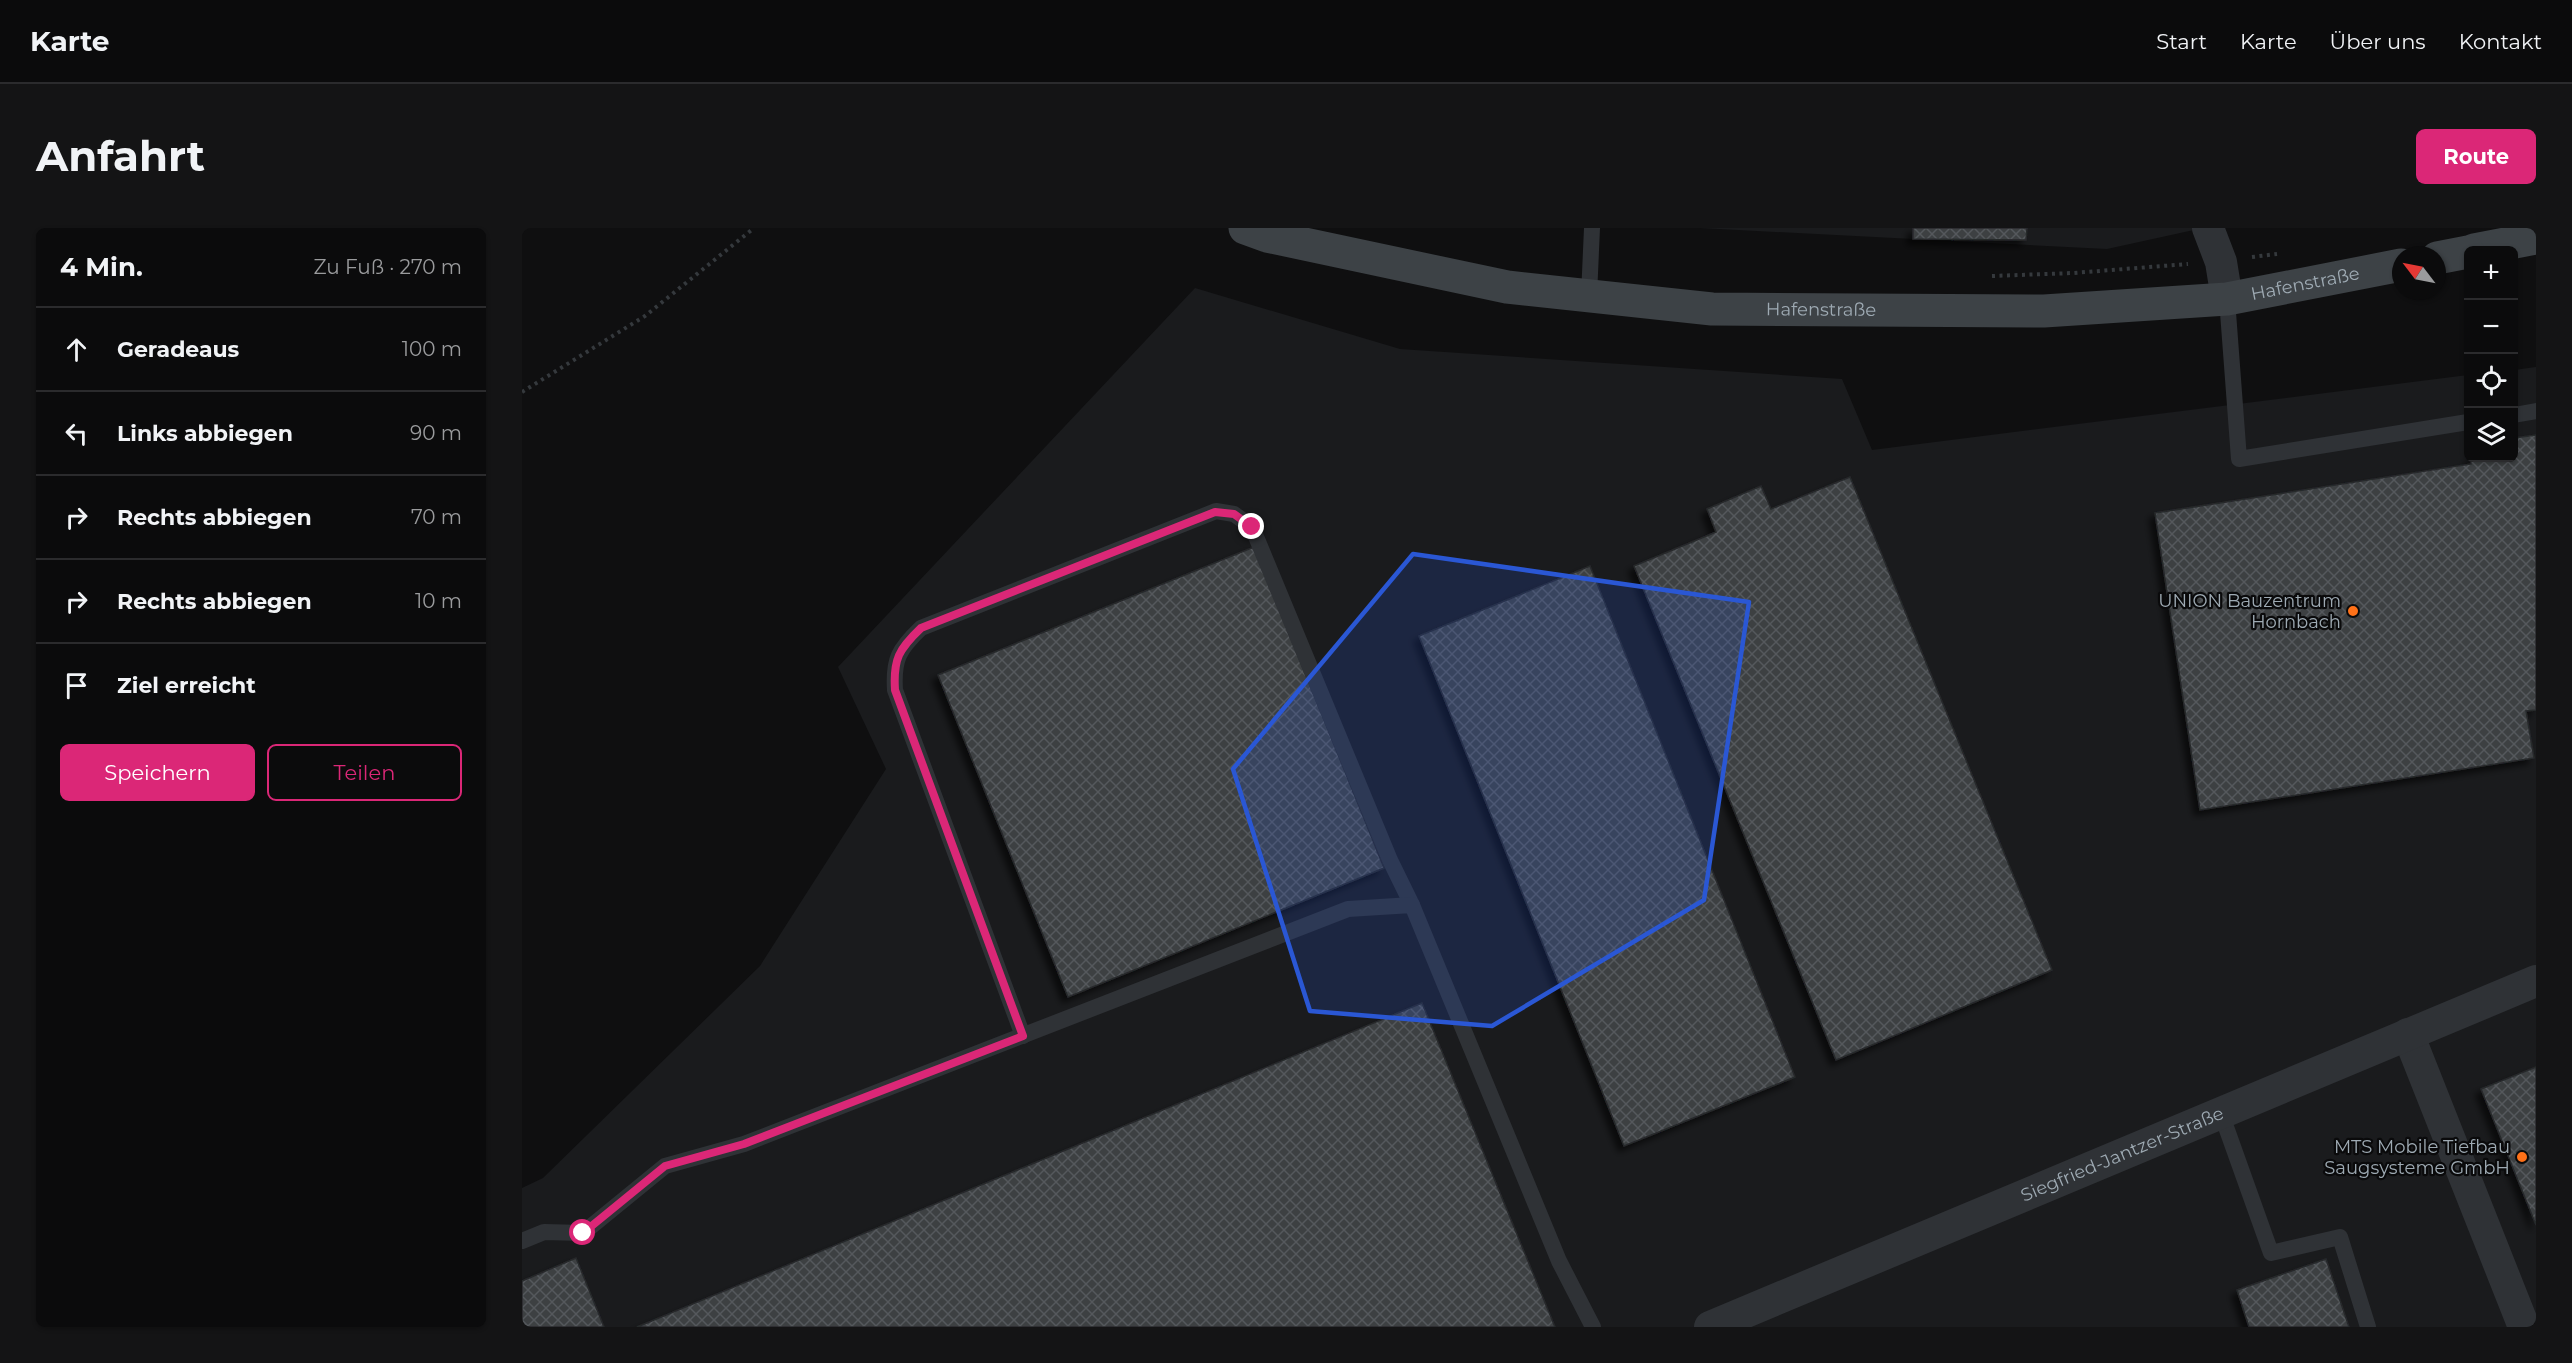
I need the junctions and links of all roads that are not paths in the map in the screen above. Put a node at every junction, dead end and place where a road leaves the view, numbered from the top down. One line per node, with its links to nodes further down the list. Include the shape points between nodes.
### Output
1 (1245, 228): 9 (street, Hafenstraße, via 1508,287)
2 (1592, 228): 9 (lane)
3 (2208, 228): 10 (street, via 2221,262)
4 (2536, 238): 5 (street)
5 (2495, 246)
6 (2464, 253): 7 (street)
7 (2446, 256)
8 (2392, 267): 10 (street, Hafenstraße)
9 (1589, 296): 10 (street, Hafenstraße, via 1712,309 2044,312)
10 (2227, 299): 13 (lane, via 2240,459)
11 (2536, 411): 12 (lane)
12 (2518, 414)
13 (2464, 423)
14 (1412, 905): 17 (lane, via 1348,909); 17 (lane, via 1252,527 1234,514 1215,512 921,628 902,646 894,668 895,690); 20 (lane, via 1559,1262)
15 (2536, 981): 16 (street, Siegfried-Jantzer-Straße)
16 (2408, 1034): 18 (street, Siegfried-Jantzer-Straße); 23 (street)
17 (1023, 1036): 19 (lane, via 744,1144 665,1166 583,1233 544,1232)
18 (2222, 1113): 21 (street, Siegfried-Jantzer-Straße); 22 (lane, via 2271,1253 2340,1237)
19 (522, 1241)
20 (1593, 1327)
21 (1710, 1327)
22 (2368, 1327)
23 (2524, 1327)

